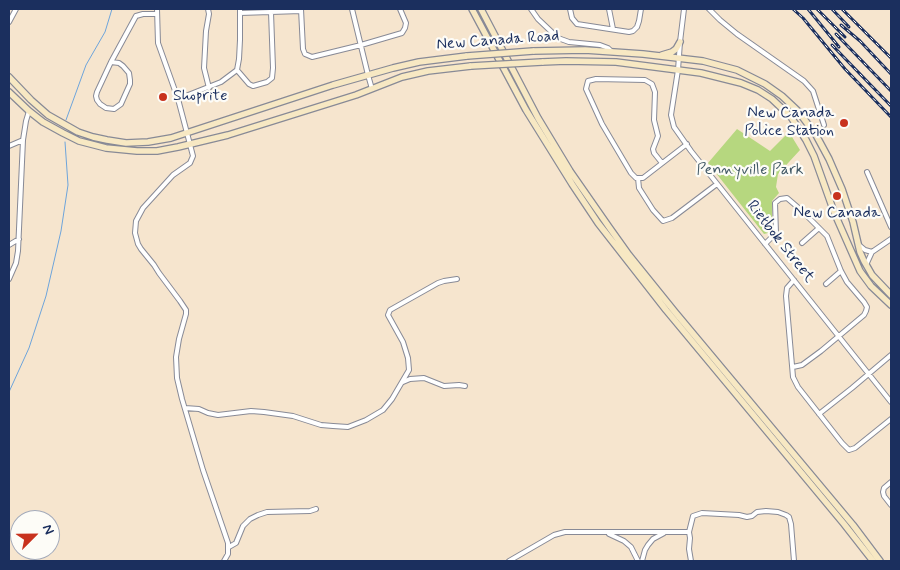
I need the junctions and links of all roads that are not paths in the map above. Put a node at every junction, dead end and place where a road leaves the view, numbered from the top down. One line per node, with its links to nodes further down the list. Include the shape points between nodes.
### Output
1 (16, 9): 17 (street)
2 (208, 9): 29 (street, via 204,68)
3 (352, 9): 20 (street)
4 (400, 9): 20 (street, via 406,22 402,33)
5 (472, 9): 84 (main road, via 526,110 598,223)
6 (481, 9): 85 (main road, via 541,124 608,226)
7 (531, 9): 21 (street, via 558,38 600,45)
8 (570, 9): 18 (street, via 577,24)
9 (609, 9): 18 (street)
10 (641, 9): 18 (street, via 634,30)
11 (684, 9): 19 (street, Rietbok Street)
12 (709, 9): 35 (street, via 737,34 804,81 812,91)
13 (301, 10): 16 (street); 20 (street, via 305,54 312,57)
14 (157, 11): 24 (street, via 136,16); 33 (street, via 158,43)
15 (240, 11): 16 (street); 25 (street)
16 (271, 12): 25 (street, via 272,78 253,86)
17 (9, 19)
18 (613, 29)
19 (680, 42): 22 (main road, via 672,52); 23 (street, Rietbok Street)
20 (361, 45): 27 (street)
21 (612, 52): 22 (main road, New Canada Road); 27 (main road, New Canada Road, bridge, via 566,50 467,56 419,62)
22 (657, 56): 23 (main road, New Canada Road)
23 (679, 59): 26 (street, Rietbok Street); 51 (main road, New Canada Road, via 726,66 746,74 776,91 798,111 829,159)
24 (111, 62): 24 (street, via 96,96 100,104 114,109 121,104 130,80 123,66)
25 (237, 70): 29 (street)
26 (678, 70): 30 (main road, New Canada Road, bridge, via 566,60 471,66 410,75); 39 (street, Rietbok Street, via 671,119); 61 (main road, New Canada Road, via 726,78 748,86 772,98 786,111 810,146 860,271)
27 (368, 75): 30 (street); 36 (main road, New Canada Road)
28 (9, 77): 36 (main road, New Canada Road, via 40,108 78,132 99,139 134,143 159,141)
29 (209, 88): 33 (street)
30 (372, 89): 38 (main road, New Canada Road)
31 (9, 92): 32 (main road, New Canada Road)
32 (11, 98): 34 (main road, New Canada Road)
33 (178, 98): 36 (street)
34 (29, 111): 37 (street); 38 (main road, New Canada Road, via 63,133 100,147 137,151)
35 (824, 125)
36 (188, 132): 38 (street)
37 (23, 140): 40 (street); 47 (street)
38 (190, 144): 69 (street, via 193,156 190,163 173,174 143,208 134,230 141,249 186,310 176,357)
39 (686, 144): 41 (street); 44 (street, Rietbok Street)
40 (9, 146)
41 (662, 163): 43 (street, via 643,178); 43 (street, via 653,150 658,136 652,84 645,80 590,80 586,89 602,124 631,173)
42 (867, 172): 45 (street)
43 (638, 178): 44 (street, via 640,190 663,221 672,218)
44 (718, 184): 50 (street, Rietbok Street)
45 (891, 227)
46 (819, 228): 49 (street); 50 (street, via 789,200 780,199 775,204 776,233); 55 (street, via 828,238)
47 (19, 239): 52 (street); 56 (street, via 18,257)
48 (891, 239): 53 (street)
49 (802, 243)
50 (765, 244): 58 (street, Rietbok Street)
51 (858, 244): 53 (street); 54 (main road, New Canada Road)
52 (9, 246)
53 (872, 252): 54 (street)
54 (866, 266): 60 (main road, New Canada Road)
55 (841, 272): 59 (street); 62 (street, via 867,309)
56 (9, 279)
57 (457, 279): 66 (street, via 444,280 390,310 388,315 403,342 409,364)
58 (794, 280): 62 (street, Rietbok Street); 64 (street, via 786,291)
59 (826, 284)
60 (891, 295)
61 (891, 305)
62 (839, 336): 64 (street, via 807,362); 65 (street, Rietbok Street)
63 (891, 356): 65 (street)
64 (793, 367): 70 (street, via 796,384)
65 (869, 374): 68 (street, Rietbok Street); 70 (street)
66 (403, 382): 67 (street, via 424,378 444,386); 69 (street, via 383,410 348,426 321,425 293,416 264,412 218,415)
67 (465, 386)
68 (891, 402)
69 (185, 408): 78 (street)
70 (819, 414): 71 (street, via 850,450)
71 (891, 419)
72 (891, 482): 73 (street, via 883,491)
73 (891, 505)
74 (316, 509): 78 (street, via 258,515 243,526 236,543)
75 (604, 532): 76 (street); 80 (street, via 554,535); 81 (street, via 624,541)
76 (666, 532): 77 (street); 81 (street, via 653,539)
77 (688, 532): 82 (street); 83 (street, via 693,516 702,513 747,517 766,510 786,514 791,524)
78 (229, 547): 79 (street)
79 (224, 561)
80 (509, 561)
81 (640, 561)
82 (691, 561)
83 (794, 561)
84 (873, 561)
85 (880, 561)

